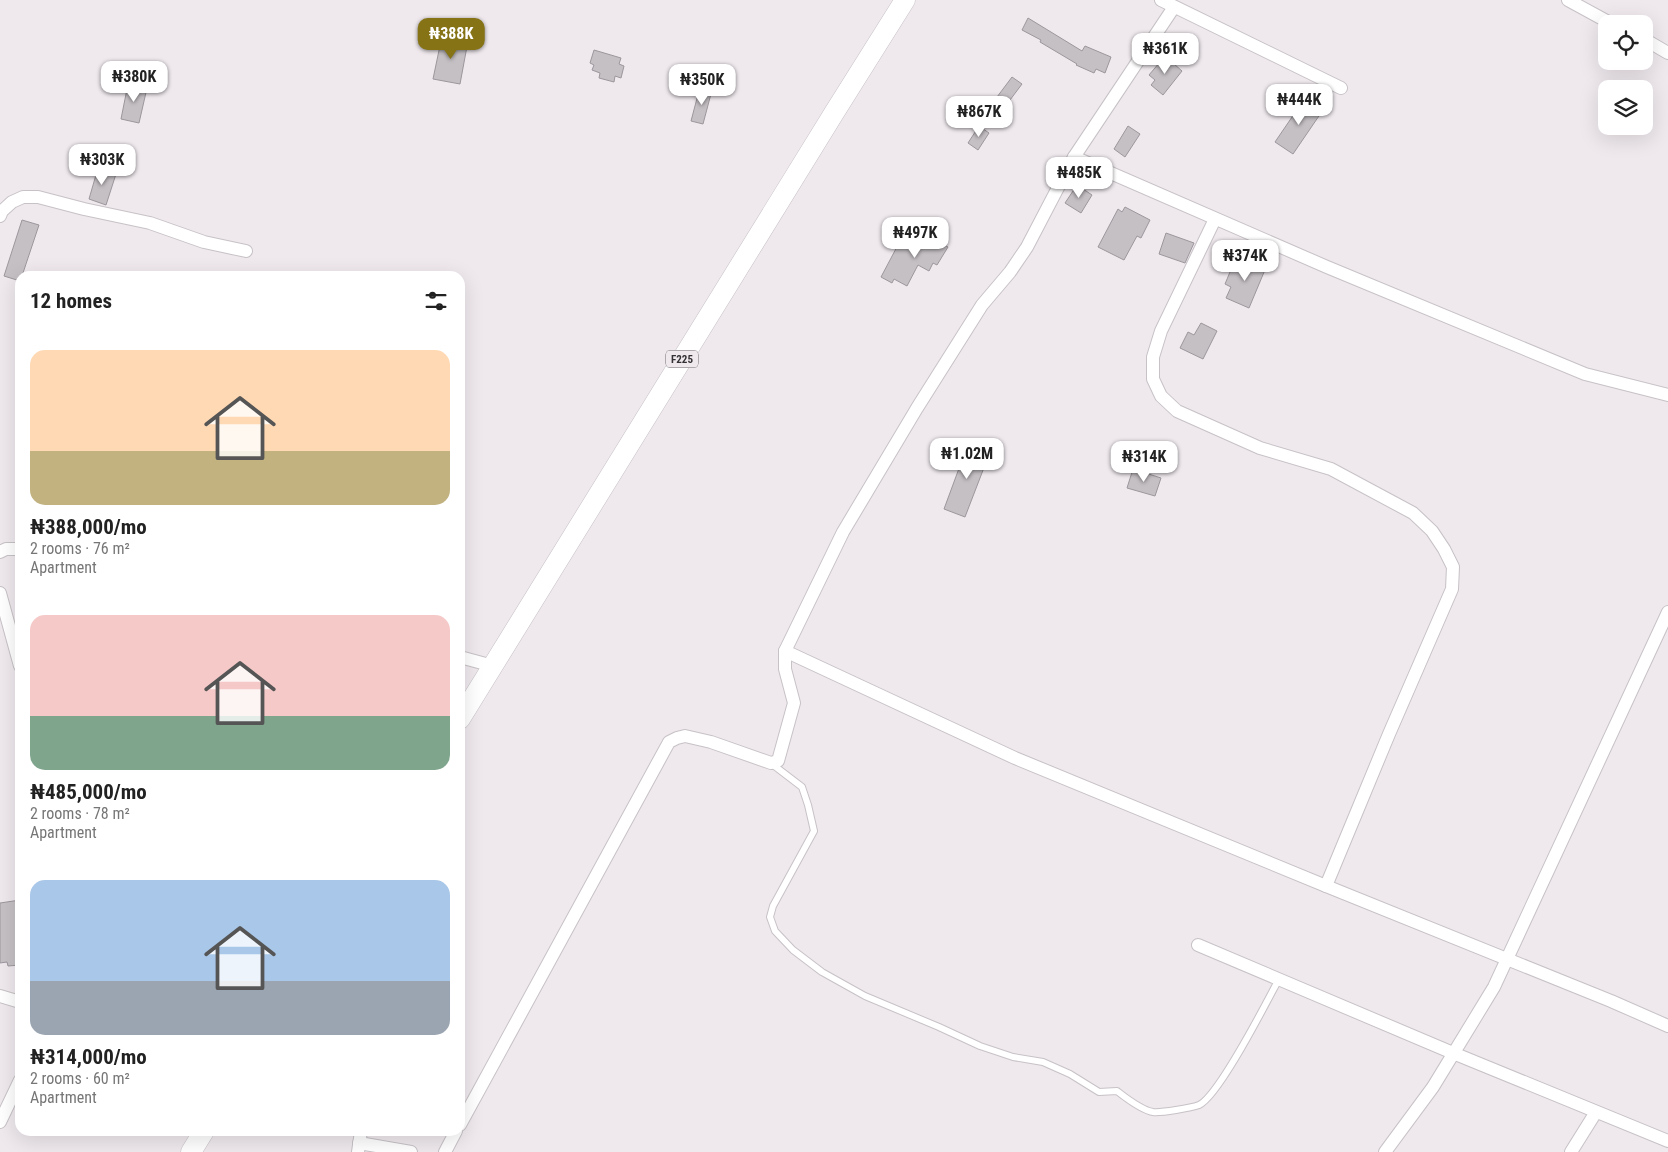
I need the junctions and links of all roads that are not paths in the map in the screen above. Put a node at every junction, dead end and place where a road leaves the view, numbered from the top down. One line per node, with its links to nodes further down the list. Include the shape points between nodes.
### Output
1 (905, 0): 21 (main road, F225)
2 (1161, 0): 4 (street)
3 (1568, 0): 5 (street)
4 (1174, 7): 8 (street); 9 (street)
5 (1598, 16)
6 (1653, 45): 7 (street)
7 (1668, 54)
8 (1341, 88)
9 (1074, 157): 11 (street); 19 (street, via 1027,247 972,320 844,532)
10 (0, 216): 12 (street, via 12,202 23,197 38,197 150,223 204,242)
11 (1215, 219): 13 (street, via 1585,374); 24 (street, via 1161,331 1153,357 1154,379 1161,396 1177,411 1260,448 1331,470 1413,513 1432,531 1453,567 1452,589)
12 (246, 250)
13 (1668, 395)
14 (15, 549): 15 (street, via 6,548)
15 (0, 552)
16 (0, 593): 18 (street)
17 (1668, 612): 26 (street)
18 (15, 648)
19 (785, 652): 23 (street, via 785,669 794,703 779,759); 24 (street, via 1014,758)
20 (465, 658): 21 (street)
21 (493, 666): 22 (main road, F225)
22 (465, 711)
23 (772, 763): 27 (lane, via 802,787 814,831 773,906 770,917 775,931 822,972 865,996 980,1046 1013,1057 1043,1062 1099,1092 1117,1091 1132,1103 1153,1112 1200,1105 1219,1085); 34 (street, via 684,736 670,742)
24 (1326, 886): 26 (street)
25 (1198, 945): 27 (street)
26 (1507, 958): 30 (street); 31 (street, via 1494,987)
27 (1279, 979): 31 (street)
28 (0, 996): 29 (street)
29 (15, 1000)
30 (1668, 1026)
31 (1453, 1054): 33 (street); 43 (street)
32 (15, 1090): 35 (street)
33 (1596, 1112): 38 (street); 44 (street)
34 (465, 1116)
35 (0, 1122)
36 (201, 1136): 40 (main road)
37 (453, 1136): 42 (street)
38 (1668, 1141)
39 (360, 1142): 41 (street)
40 (191, 1152)
41 (411, 1152)
42 (445, 1152)
43 (1385, 1152)
44 (1571, 1152)

